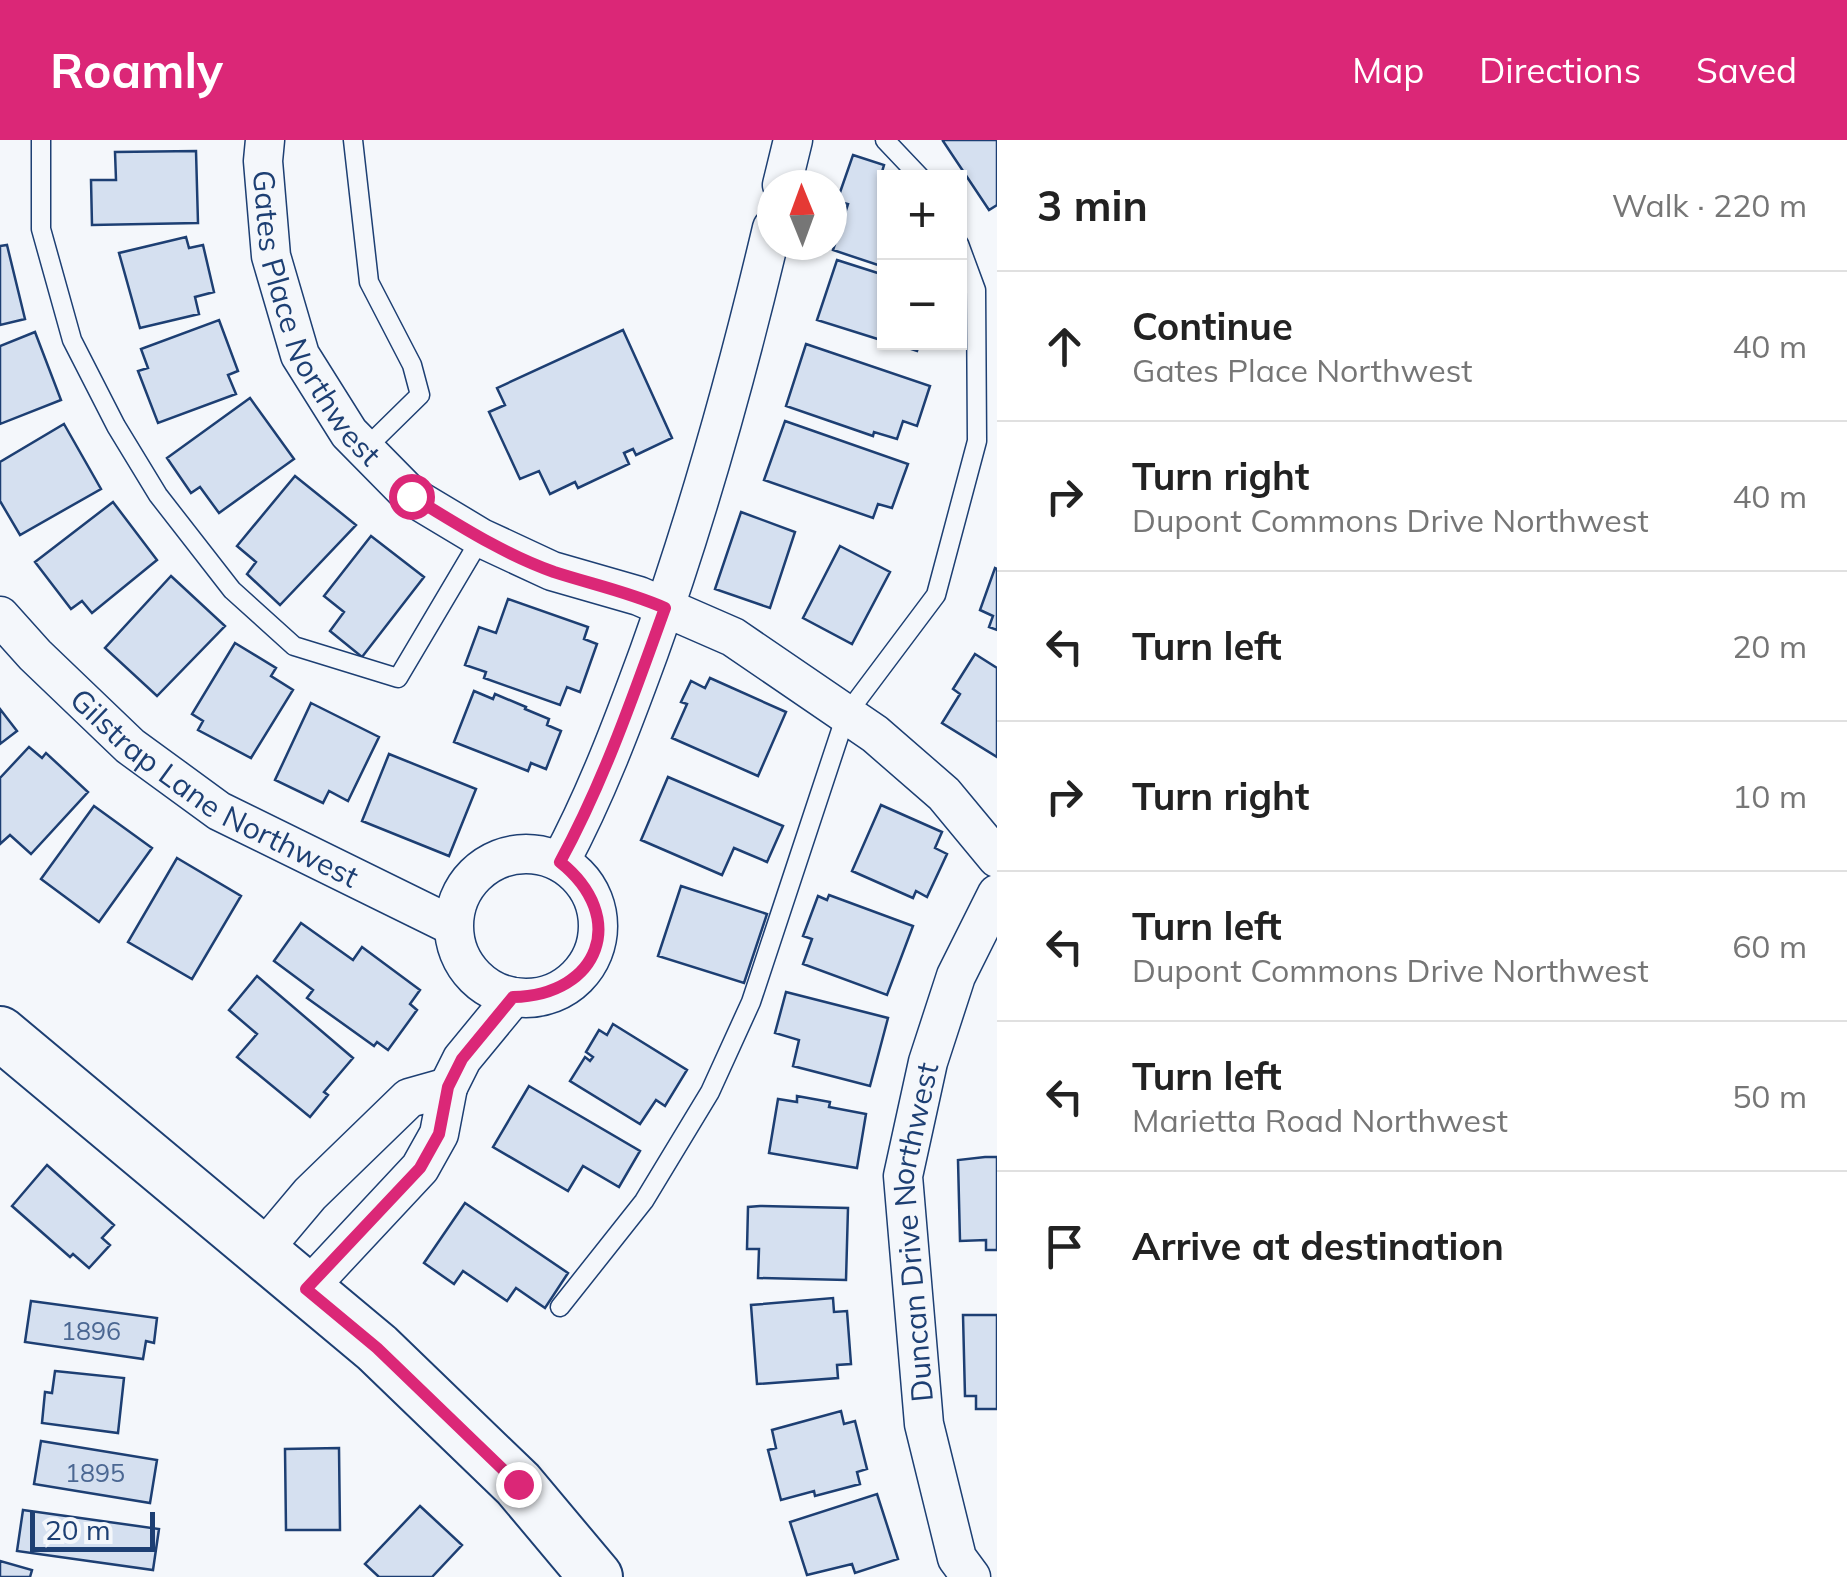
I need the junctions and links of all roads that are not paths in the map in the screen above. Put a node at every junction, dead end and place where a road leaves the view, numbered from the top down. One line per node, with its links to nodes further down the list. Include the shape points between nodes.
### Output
1 (41, 140): 11 (lane, via 41,229 72,340 158,495 244,602 294,646 398,678)
2 (266, 140): 10 (street, Gates Place Northwest, via 271,256 300,356)
3 (354, 140): 10 (lane, via 369,282 412,365 420,395)
4 (793, 140): 6 (street)
5 (885, 140): 7 (lane)
6 (786, 170)
7 (913, 170)
8 (765, 260): 12 (street, via 740,366)
9 (966, 260): 14 (lane, via 976,290 977,442 936,595)
10 (365, 450): 11 (street, Gates Place Northwest, via 411,496)
11 (481, 538): 12 (street, Gates Place Northwest, via 552,571)
12 (665, 608): 14 (street, via 733,637); 16 (street)
13 (0, 616): 18 (street, Gilstrap Lane Northwest, via 130,746 219,810)
14 (846, 715): 15 (street, via 944,794); 24 (lane, via 751,1002 710,1092 644,1201)
15 (997, 858)
16 (560, 862): 18 (street, via 532,853 482,868 462,890); 19 (street, via 582,879 595,902 598,932 591,958 570,984 541,996)
17 (997, 894): 26 (street, Duncan Drive Northwest, via 956,976 928,1062 903,1176 924,1424 957,1558)
18 (453, 926): 19 (street, via 472,975)
19 (513, 997): 21 (street, via 462,1059)
20 (0, 1033): 22 (main road)
21 (448, 1087): 22 (street, via 408,1098); 23 (street, via 439,1134 420,1168)
22 (262, 1251): 23 (main road)
23 (306, 1289): 25 (main road, via 518,1484)
24 (560, 1307)
25 (596, 1577)
26 (971, 1577)

